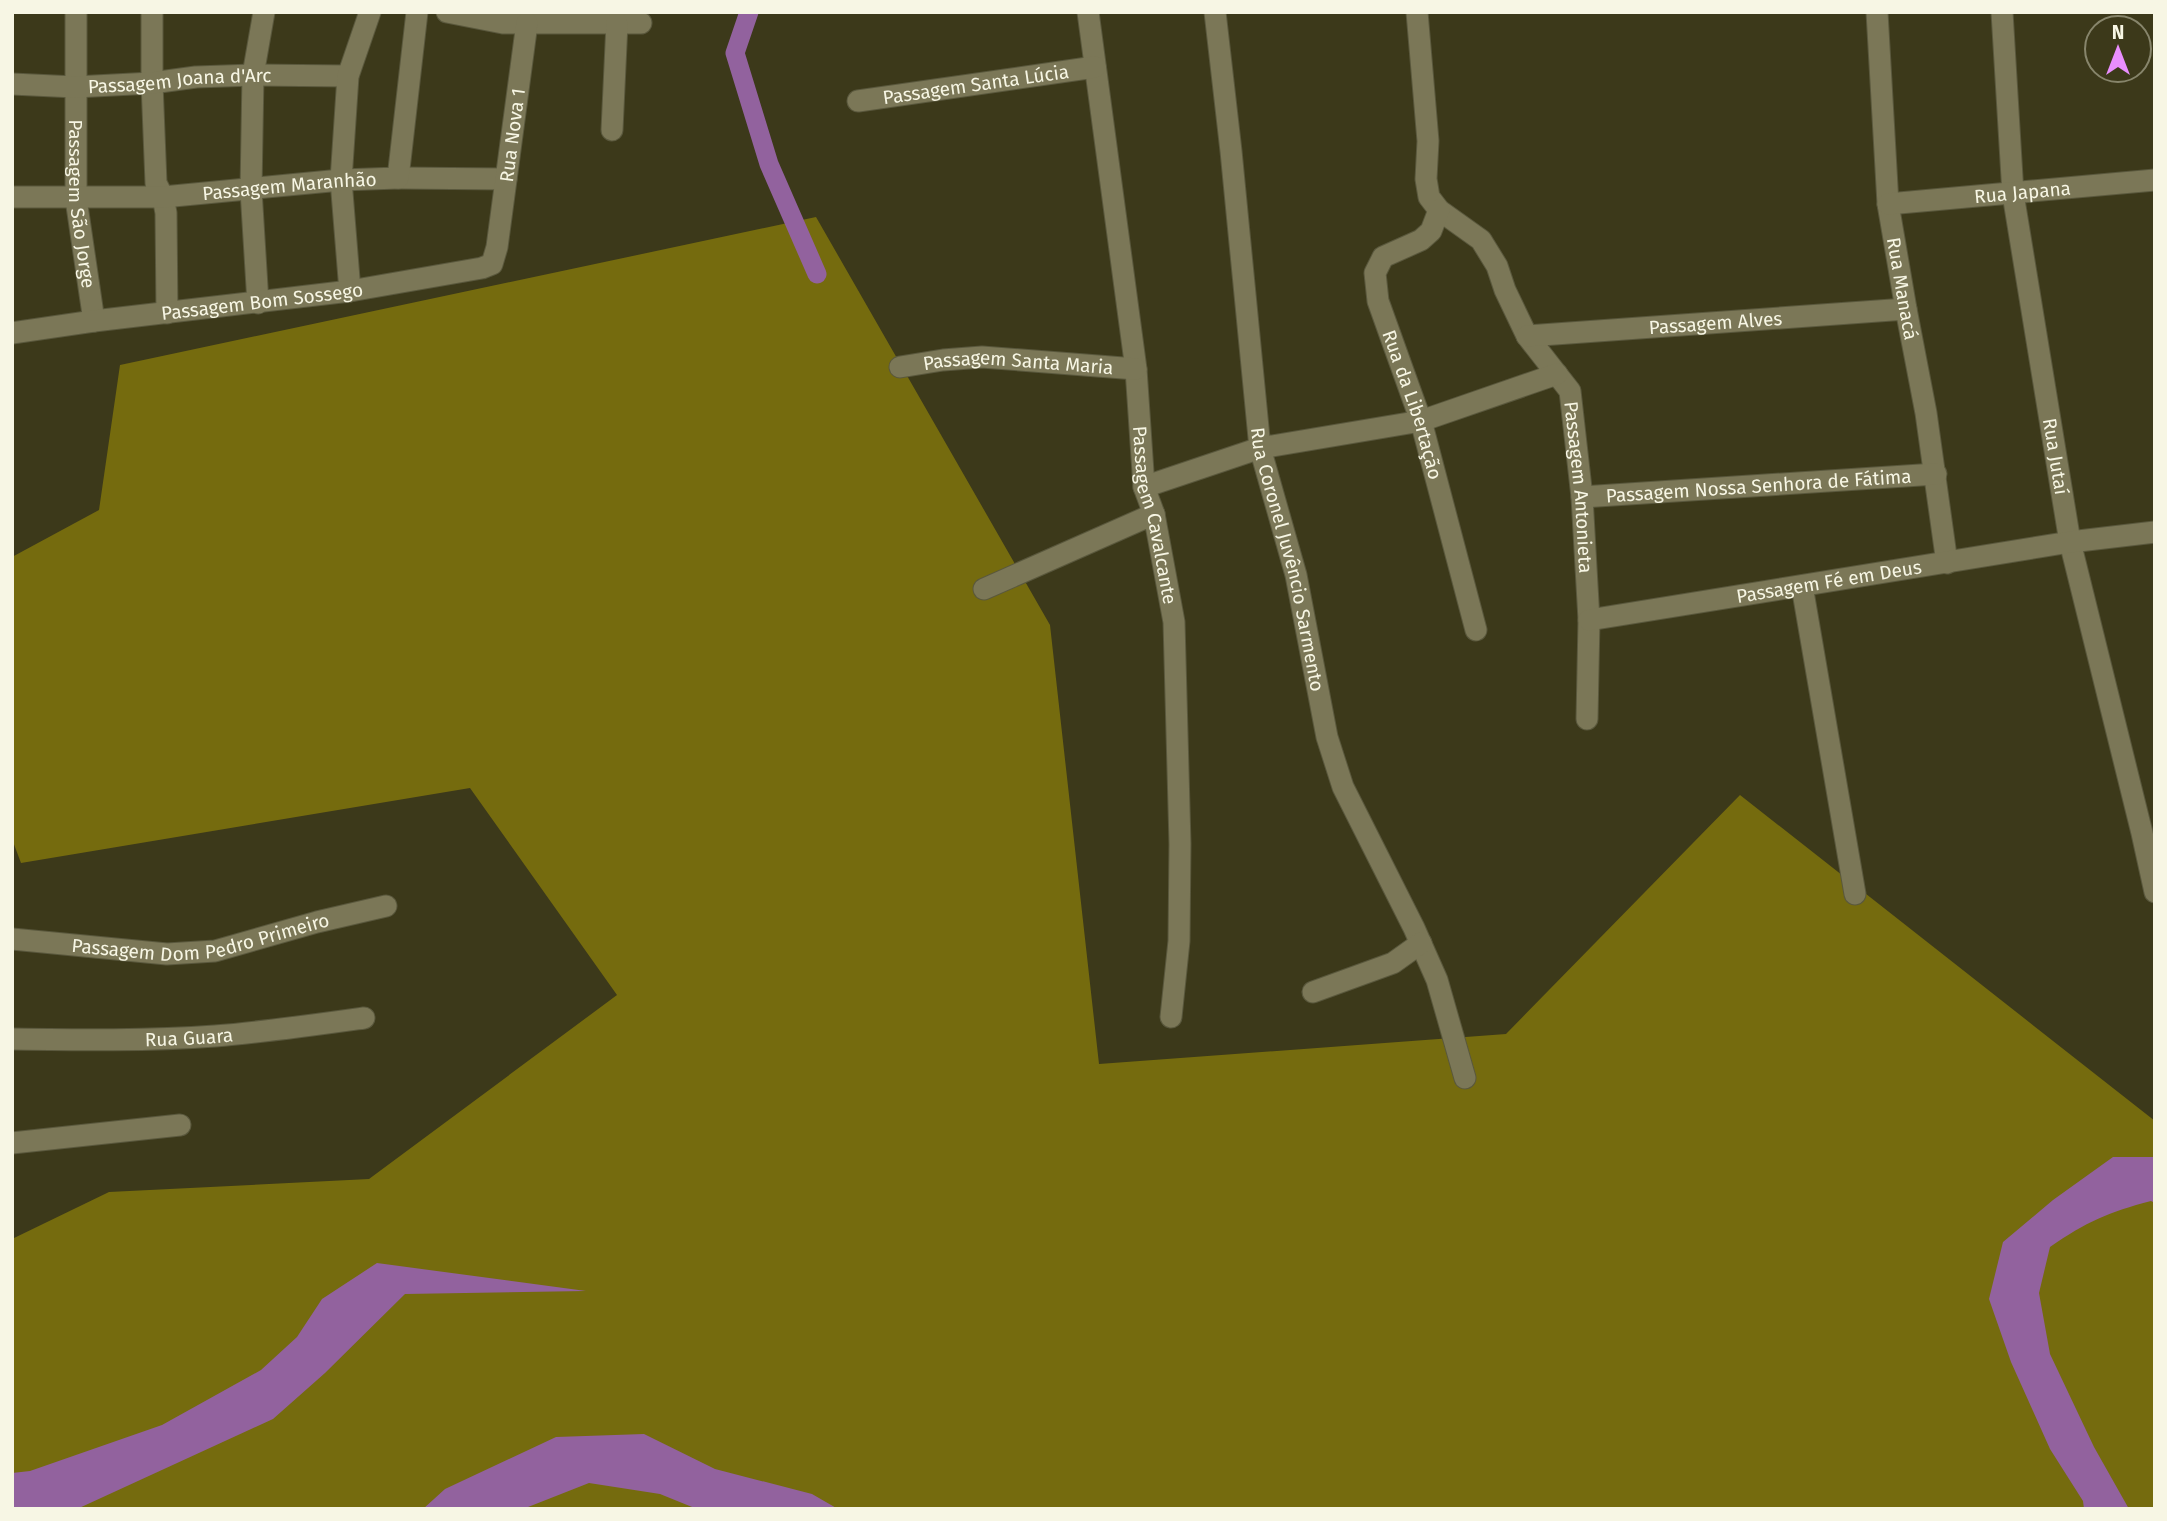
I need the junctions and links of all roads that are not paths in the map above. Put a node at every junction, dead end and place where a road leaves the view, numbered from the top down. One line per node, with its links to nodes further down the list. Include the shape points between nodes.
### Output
1 (76, 12): 22 (street, Passagem São Jorge)
2 (152, 12): 20 (street)
3 (264, 12): 18 (street)
4 (370, 12): 19 (street)
5 (417, 12): 25 (street, Passagem Maranhão)
6 (447, 12): 12 (street)
7 (1088, 12): 17 (street, Passagem Cavalcante)
8 (1215, 12): 48 (street, Rua Coronel Juvêncio Sarmento)
9 (1417, 12): 35 (street, via 1428,141 1426,179)
10 (1877, 12): 34 (street, Rua Manacá)
11 (2002, 12): 30 (street, Rua Jutaí)
12 (503, 18): 14 (street)
13 (590, 18): 14 (street); 15 (street)
14 (527, 23): 26 (street, Rua Nova 1)
15 (617, 23): 16 (street); 24 (street)
16 (642, 23)
17 (1095, 67): 23 (street, Passagem Santa Lúcia); 45 (street, Passagem Cavalcante)
18 (253, 75): 19 (street, Passagem Joana d'Arc); 20 (street, Passagem Joana d'Arc); 29 (street)
19 (348, 76): 27 (street)
20 (152, 83): 22 (street, Passagem Joana d'Arc); 32 (street, via 156,183)
21 (12, 84): 22 (street, Passagem Joana d'Arc)
22 (75, 87): 33 (street, Passagem São Jorge)
23 (859, 101)
24 (612, 130)
25 (398, 178): 26 (street); 27 (street, Passagem Maranhão)
26 (506, 179): 36 (street, Rua Nova 1)
27 (341, 180): 29 (street, Passagem Maranhão); 37 (street)
28 (2155, 180): 30 (street, Rua Japana)
29 (251, 190): 32 (street, Passagem Maranhão); 38 (street)
30 (2013, 194): 34 (street, Rua Japana); 54 (street, Rua Jutaí)
31 (12, 197): 33 (street, Passagem Maranhão)
32 (163, 197): 33 (street, Passagem Maranhão); 40 (street)
33 (76, 199): 41 (street, Passagem São Jorge)
34 (1888, 204): 39 (street, Rua Manacá)
35 (1439, 210): 43 (street, Passagem Antonieta, via 1481,240); 47 (street, Rua da Libertação, via 1422,240 1382,257 1375,273 1378,301)
36 (497, 247): 37 (street, Passagem Bom Sossego, via 492,264 482,268)
37 (350, 291): 38 (street, Passagem Bom Sossego)
38 (257, 303): 40 (street, Passagem Bom Sossego)
39 (1906, 309): 43 (street, Passagem Alves); 49 (street, Rua Manacá)
40 (167, 313): 41 (street, Passagem Bom Sossego)
41 (94, 321): 42 (street, Passagem Bom Sossego)
42 (12, 333)
43 (1527, 336): 46 (street, Passagem Antonieta)
44 (900, 367): 45 (street, Passagem Santa Maria, via 982,357)
45 (1136, 369): 50 (street, Passagem Cavalcante)
46 (1557, 374): 47 (street); 51 (street, Passagem Antonieta, via 1570,391)
47 (1420, 421): 48 (street); 59 (street, Rua da Libertação)
48 (1260, 448): 50 (street); 65 (street, Rua Coronel Juvêncio Sarmento, via 1296,575 1326,737 1343,787)
49 (1936, 474): 51 (street, Passagem Nossa Senhora de Fátima); 55 (street, Rua Manacá)
50 (1144, 487): 52 (street, Passagem Cavalcante)
51 (1582, 497): 58 (street, Passagem Antonieta)
52 (1154, 514): 57 (street); 67 (street, Passagem Cavalcante, via 1174,622 1180,927)
53 (2155, 532): 54 (street, Passagem Fé em Deus)
54 (2070, 541): 55 (street, Passagem Fé em Deus); 61 (street, Rua Jutaí)
55 (1947, 563): 56 (street, Passagem Fé em Deus)
56 (1802, 586): 58 (street, Passagem Fé em Deus); 62 (street)
57 (984, 589)
58 (1589, 621): 60 (street, Passagem Antonieta)
59 (1476, 630)
60 (1587, 719)
61 (2155, 892)
62 (1855, 894)
63 (386, 906): 64 (street, Passagem Dom Pedro Primeiro, via 215,951 167,954)
64 (12, 939)
65 (1422, 943): 66 (street, via 1393,963); 70 (street, Rua Coronel Juvêncio Sarmento)
66 (1313, 992)
67 (1171, 1017)
68 (364, 1018): 69 (street, Rua Guara, via 213,1036)
69 (12, 1040)
70 (1465, 1079)
71 (180, 1125): 72 (street)
72 (12, 1143)

